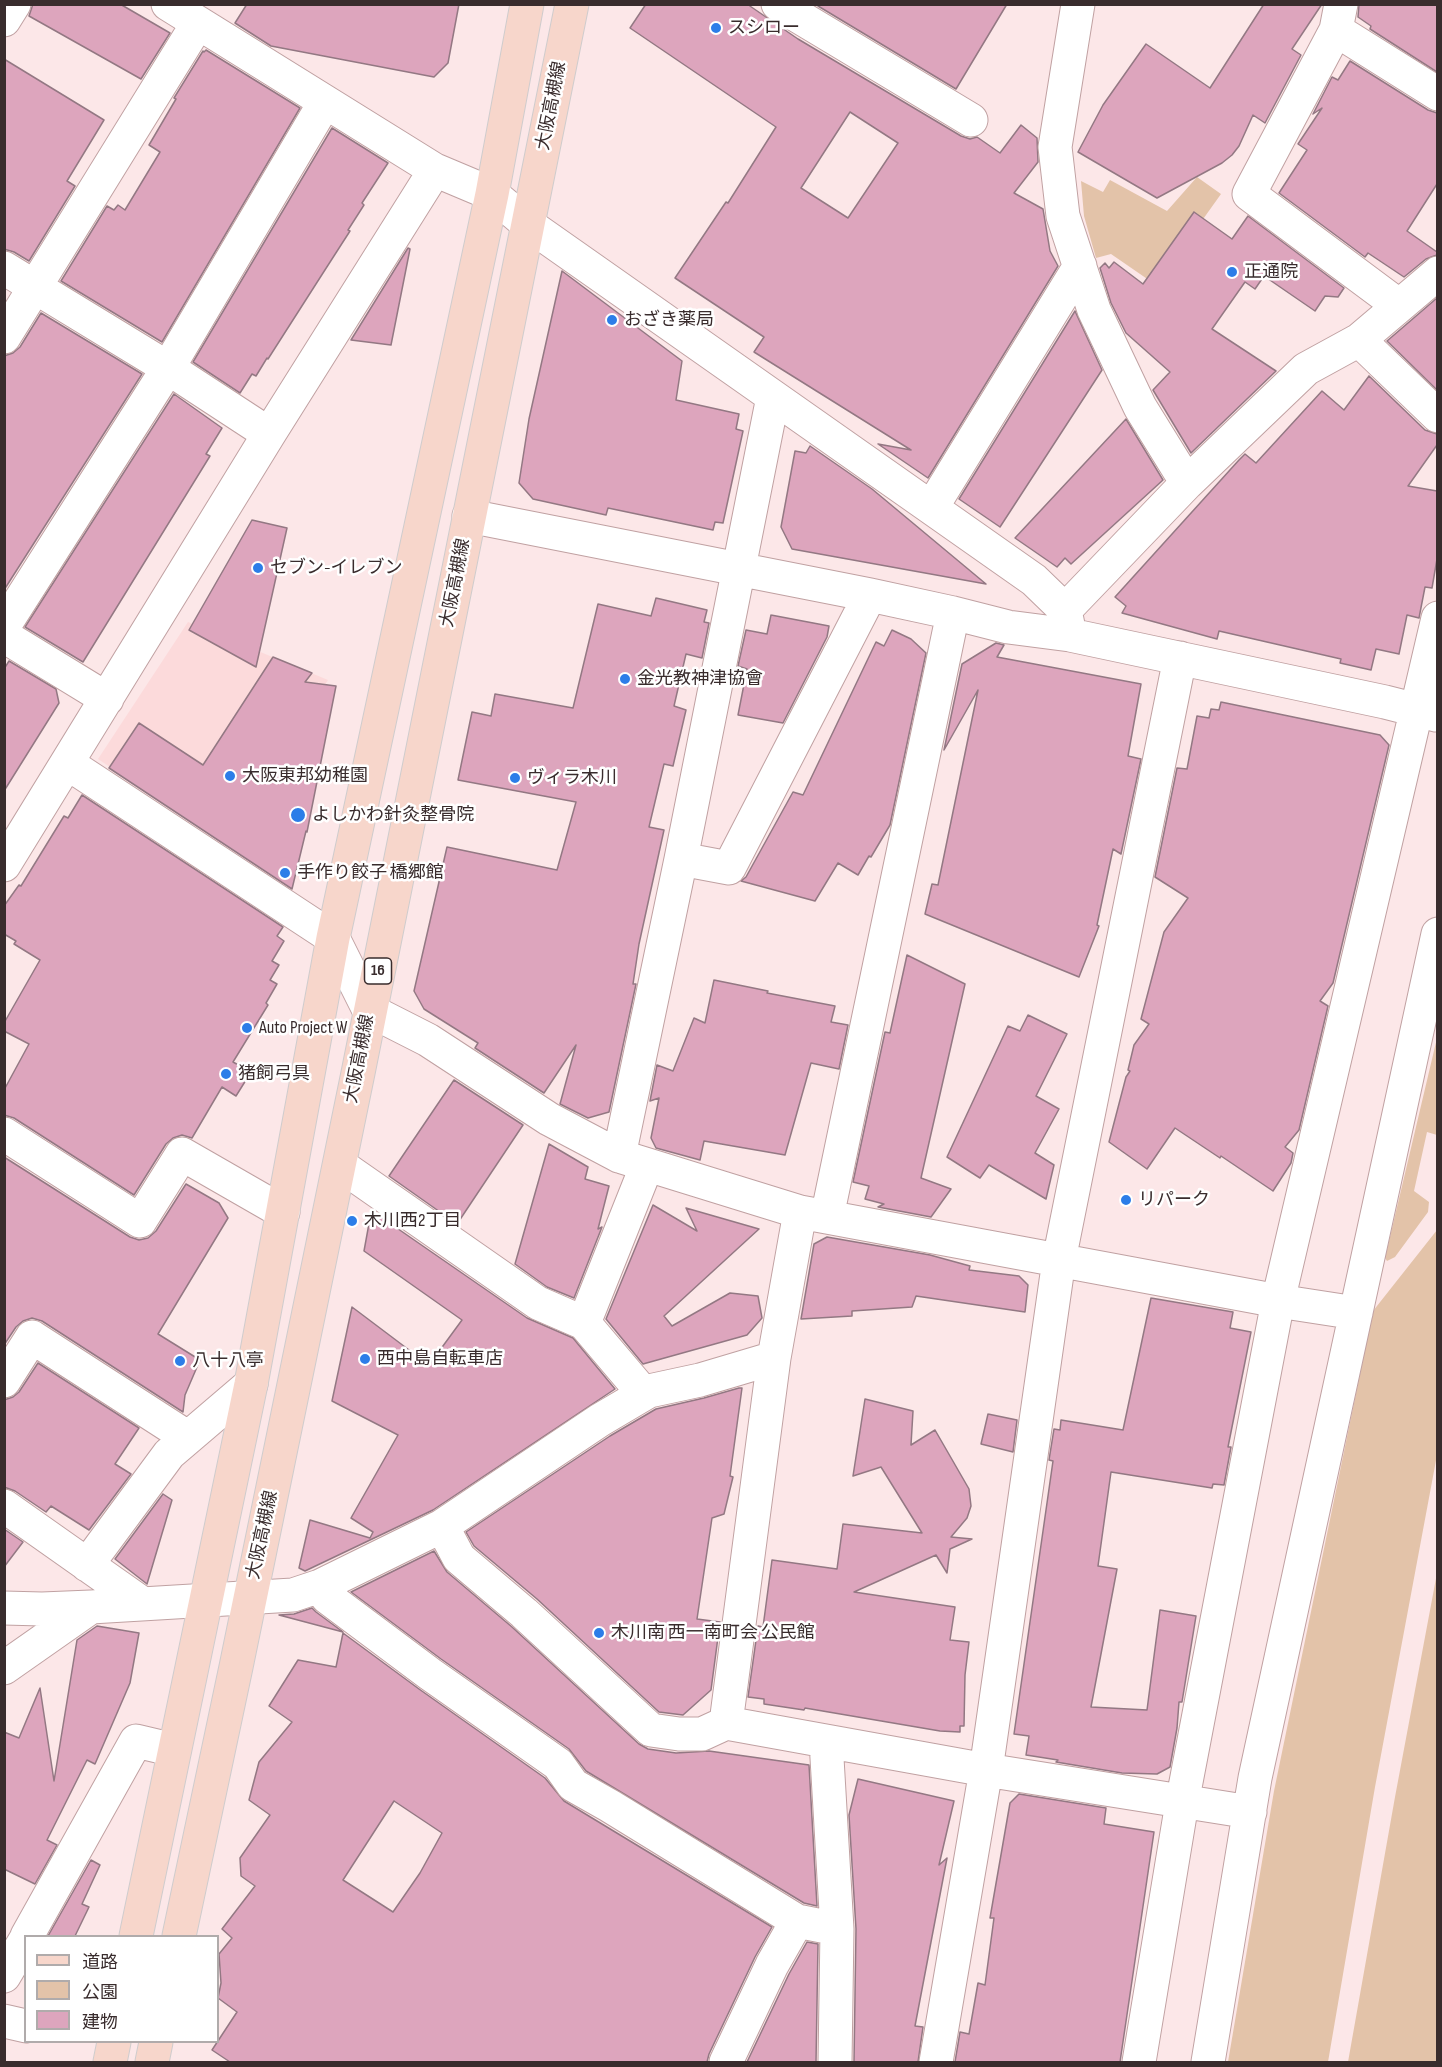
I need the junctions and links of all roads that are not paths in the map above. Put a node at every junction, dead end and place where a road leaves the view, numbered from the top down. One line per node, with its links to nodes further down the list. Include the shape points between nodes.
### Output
1 (14, 4): 8 (street)
2 (168, 4): 9 (street)
3 (527, 4): 14 (main road)
4 (572, 4): 15 (main road, 大阪高槻線 / 16)
5 (778, 4): 12 (street)
6 (1078, 4): 16 (street, via 1055,147 1063,216)
7 (1339, 17): 10 (street); 20 (street, via 1249,194)
8 (4, 20)
9 (198, 23): 11 (street); 19 (street)
10 (1437, 94)
11 (325, 102): 13 (street); 23 (street)
12 (971, 120)
13 (435, 170): 14 (street); 26 (street)
14 (492, 194): 15 (street); 44 (main road)
15 (529, 225): 24 (street); 29 (main road, 大阪高槻線 / 16)
16 (1080, 266): 27 (street, via 1094,310 1140,408); 28 (street)
17 (4, 268): 19 (street)
18 (1437, 273): 20 (street)
19 (36, 287): 21 (street); 23 (street)
20 (1398, 305): 22 (street)
21 (4, 337)
22 (1359, 339): 25 (street); 27 (street, via 1306,369)
23 (168, 368): 26 (street); 35 (street)
24 (773, 398): 28 (street); 30 (street)
25 (1437, 416)
26 (269, 434): 38 (street)
27 (1187, 483): 34 (street)
28 (932, 507): 34 (street, via 1034,580)
29 (470, 516): 30 (street); 45 (main road, 大阪高槻線 / 16)
30 (738, 568): 31 (street); 41 (street)
31 (870, 595): 32 (street); 41 (street, via 729,868)
32 (953, 613): 34 (street, via 1008,627); 50 (street)
33 (1437, 618): 39 (street)
34 (1068, 622): 37 (street)
35 (4, 626)
36 (4, 636): 38 (street)
37 (1180, 658): 39 (street); 51 (street)
38 (107, 699): 40 (street)
39 (1426, 713): 52 (street)
40 (67, 763): 42 (street); 44 (street)
41 (681, 859): 47 (street)
42 (4, 865)
43 (1437, 934): 53 (street)
44 (333, 938): 45 (street); 49 (main road)
45 (369, 1010): 47 (street, via 428,1040 549,1119); 48 (main road, 大阪高槻線 / 16)
46 (4, 1134): 49 (street, via 140,1221 182,1154)
47 (633, 1161): 50 (street); 54 (street)
48 (339, 1165): 54 (street, via 538,1303); 64 (main road, 大阪高槻線 / 16)
49 (283, 1212): 57 (main road)
50 (814, 1214): 51 (street); 55 (street)
51 (1059, 1260): 52 (street); 73 (street)
52 (1278, 1301): 53 (street); 74 (street)
53 (1356, 1313): 75 (street)
54 (584, 1323): 58 (street)
55 (774, 1358): 58 (street); 70 (street)
56 (4, 1381): 59 (street, via 32,1337)
57 (251, 1384): 59 (street); 65 (main road)
58 (644, 1394): 61 (street)
59 (187, 1437): 62 (street, via 169,1454)
60 (4, 1506): 62 (street)
61 (441, 1526): 63 (street); 70 (street, via 459,1558 651,1730 702,1734)
62 (87, 1565): 66 (street)
63 (320, 1586): 64 (street, via 293,1595); 76 (street, via 327,1597 558,1764 573,1785)
64 (250, 1596): 65 (street); 80 (main road, 大阪高槻線 / 16)
65 (207, 1600): 66 (street); 72 (main road)
66 (143, 1604): 67 (street)
67 (91, 1607): 68 (street); 69 (street)
68 (4, 1608)
69 (4, 1668)
70 (726, 1723): 71 (street)
71 (826, 1741): 73 (street); 77 (street)
72 (174, 1750): 78 (street, via 136,1741); 79 (main road)
73 (986, 1770): 74 (street); 91 (street)
74 (1182, 1803): 75 (street); 92 (street)
75 (1250, 1812): 93 (street)
76 (797, 1921): 77 (street); 89 (street)
77 (837, 1929): 90 (street)
78 (28, 1935)
79 (136, 1935)
80 (179, 1935)
81 (24, 1941): 82 (street)
82 (4, 1976)
83 (4, 2021): 84 (street)
84 (24, 2026)
85 (113, 2043): 87 (main road)
86 (156, 2043): 88 (main road)
87 (110, 2062)
88 (152, 2062)
89 (726, 2062)
90 (835, 2062)
91 (936, 2062)
92 (1139, 2062)
93 (1208, 2062)

